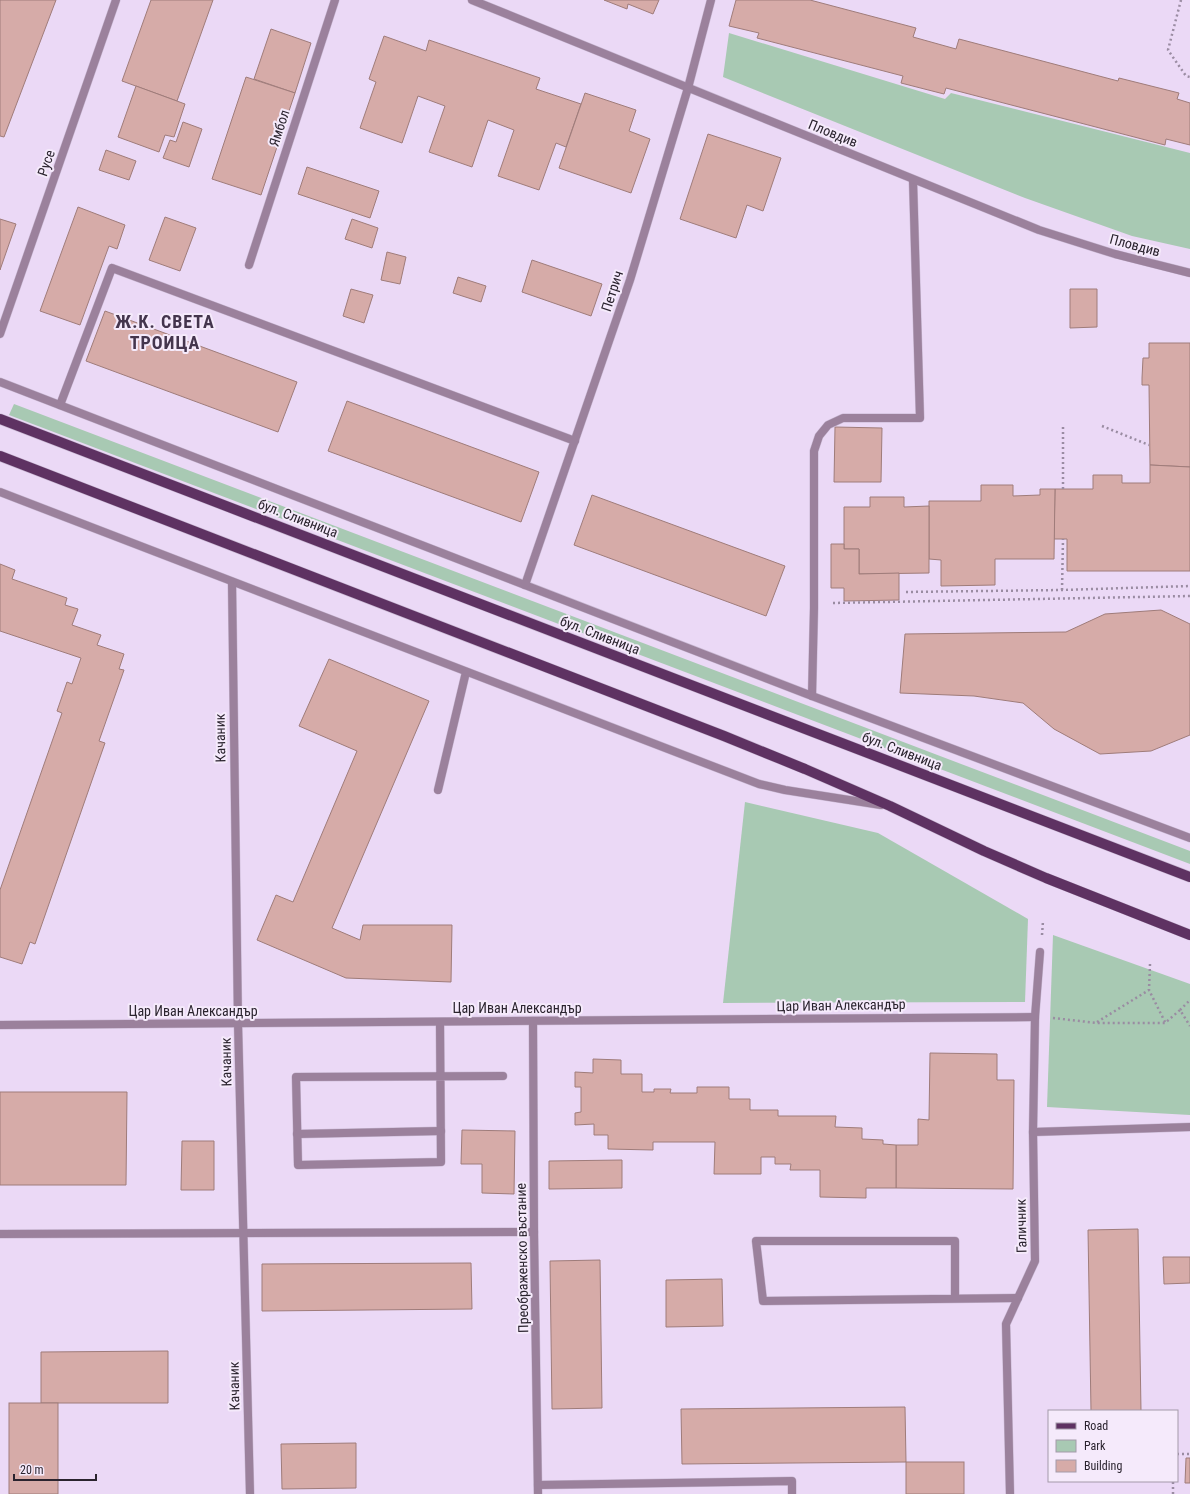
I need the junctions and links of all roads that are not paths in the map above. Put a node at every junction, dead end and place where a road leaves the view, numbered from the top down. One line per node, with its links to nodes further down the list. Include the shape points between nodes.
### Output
1 (116, 0): 9 (street, Русе)
2 (335, 0): 7 (street, Ямбол)
3 (472, 0): 5 (street, Пловдив)
4 (711, 0): 5 (street, Петрич)
5 (688, 88): 6 (street, Пловдив); 13 (street, Петрич, via 630,280)
6 (913, 180): 8 (street, Пловдив, via 1039,230 1115,254); 19 (street, via 920,418 843,418 828,425 819,436 814,451)
7 (249, 265)
8 (1190, 273)
9 (0, 334)
10 (0, 382): 11 (street, бул. Сливница)
11 (60, 405): 13 (street, via 112,268); 17 (street, бул. Сливница)
12 (0, 419): 23 (main road, бул. Сливница)
13 (575, 441): 17 (street, Петрич)
14 (0, 456): 21 (main road, via 724,736)
15 (0, 492): 16 (street)
16 (232, 582): 18 (street); 29 (street, Качаник)
17 (525, 585): 19 (street, бул. Сливница)
18 (466, 672): 20 (street); 21 (street, via 759,784)
19 (812, 696): 22 (street, бул. Сливница)
20 (438, 790)
21 (890, 806): 24 (main road, via 1032,872)
22 (1190, 838)
23 (1190, 877)
24 (1190, 935)
25 (1040, 952): 26 (street, Галичник)
26 (1034, 1017): 27 (street, Цар Иван Александър); 35 (street, Галичник)
27 (533, 1021): 28 (street, Цар Иван Александър); 37 (street, Преображенско въстание)
28 (440, 1022): 29 (street, Цар Иван Александър); 31 (street)
29 (238, 1023): 30 (street, Цар Иван Александър); 38 (street, Качаник)
30 (0, 1025)
31 (440, 1076): 32 (street); 34 (street); 36 (street, via 296,1077)
32 (502, 1076)
33 (1190, 1128): 35 (street)
34 (441, 1131): 36 (street); 36 (street, via 441,1162 433,1163 298,1165)
35 (1033, 1132): 41 (street, Галичник, via 1035,1261)
36 (297, 1134)
37 (534, 1232): 38 (street); 42 (street, Преображенско въстание)
38 (243, 1233): 39 (street); 43 (street, Качаник)
39 (0, 1234)
40 (955, 1298): 40 (street, via 954,1241 756,1241 763,1301); 41 (street)
41 (1018, 1298): 46 (street, Галичник, via 1006,1324)
42 (538, 1485): 44 (street, Преображенско въстание); 45 (street, via 792,1481)
43 (250, 1494)
44 (538, 1494)
45 (792, 1494)
46 (1010, 1494)

